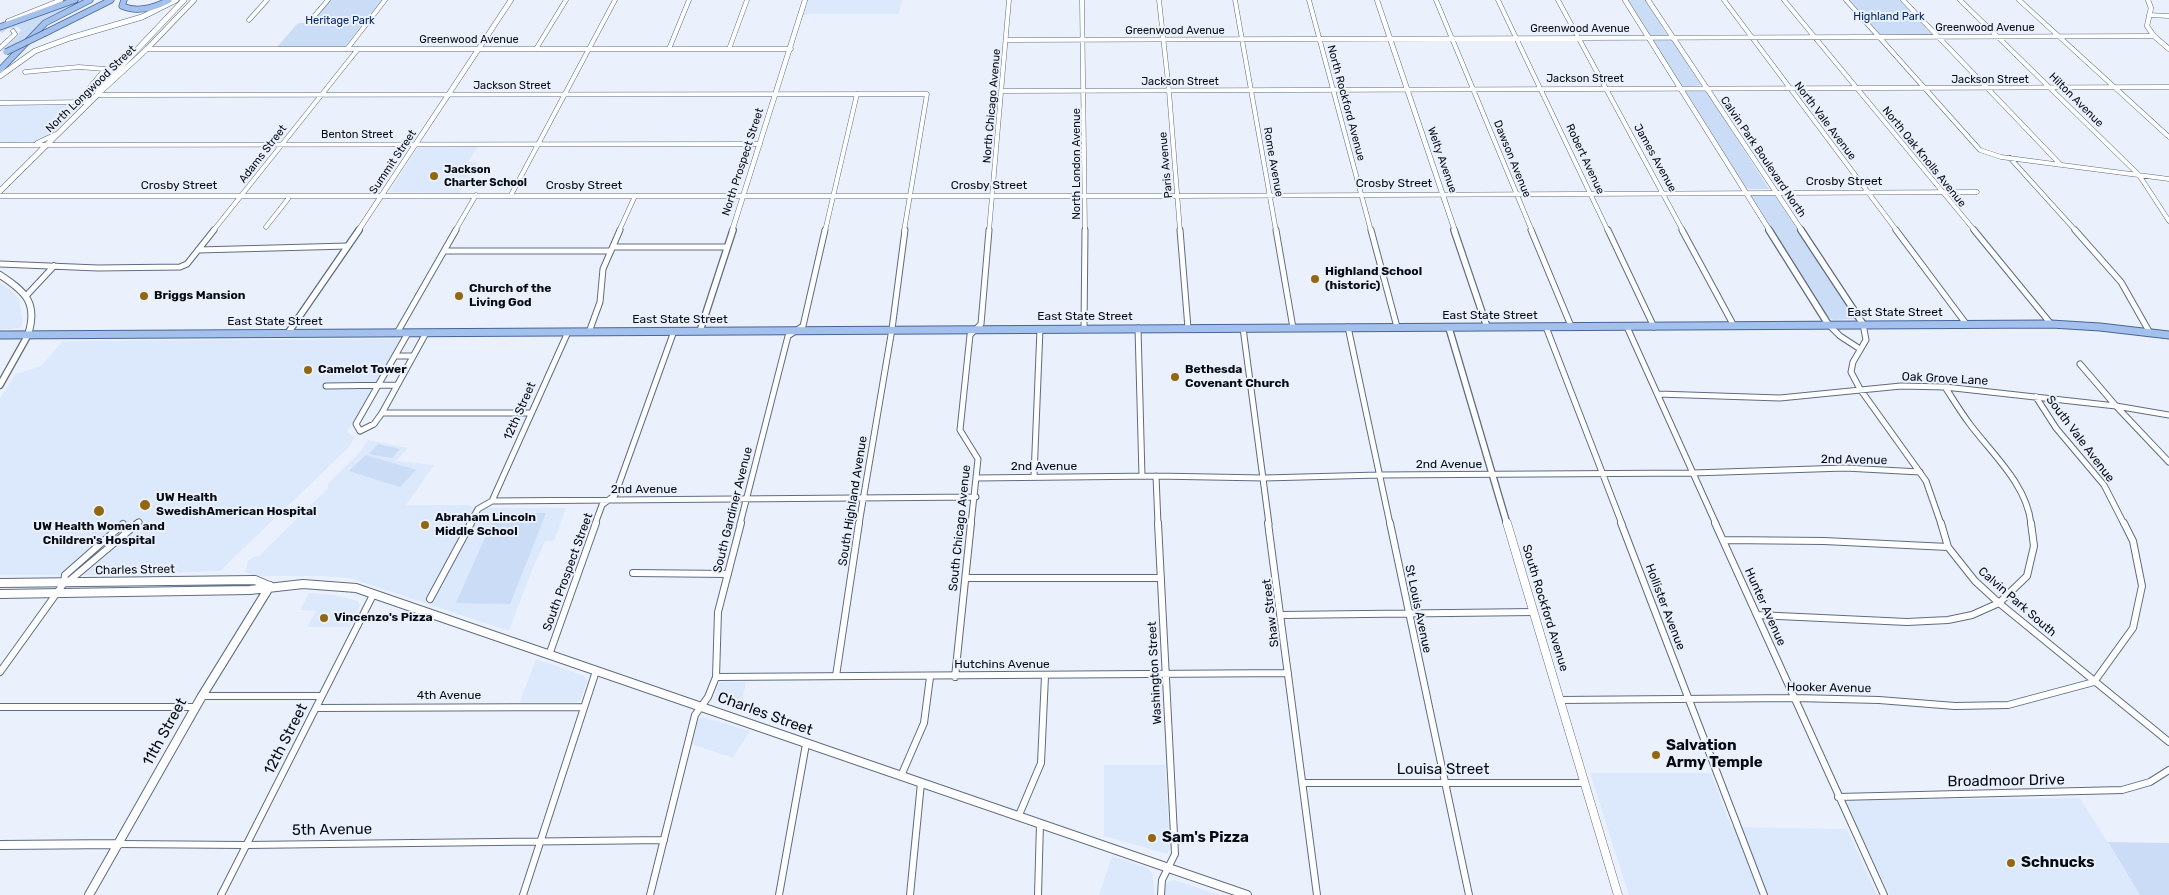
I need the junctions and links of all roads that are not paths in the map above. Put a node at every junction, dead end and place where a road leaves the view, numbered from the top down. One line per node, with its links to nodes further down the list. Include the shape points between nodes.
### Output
1 (61, 0): 43 (street)
2 (68, 0): 42 (main road)
3 (75, 0): 42 (main road)
4 (90, 0): 75 (main road, via 45,23)
5 (111, 0): 74 (main road, bridge)
6 (124, 0): 7 (main road, via 122,6 132,10 153,7)
7 (169, 0)
8 (176, 0): 77 (main road, via 147,16 50,44 25,57)
9 (184, 0): 100 (main road)
10 (194, 0): 64 (street, North Longwood Street)
11 (268, 0): 40 (street)
12 (328, 0): 41 (street)
13 (385, 0): 65 (street)
14 (511, 0): 67 (street, Summit Street)
15 (566, 0): 68 (street)
16 (615, 0): 69 (street)
17 (689, 0): 70 (street)
18 (746, 0): 71 (street)
19 (805, 0): 72 (street, North Prospect Street)
20 (1009, 0): 59 (street, North Chicago Avenue)
21 (1082, 0): 60 (street, North London Avenue)
22 (1159, 0): 61 (street, Paris Avenue)
23 (1235, 0): 57 (street, Rome Avenue)
24 (1309, 0): 62 (street, North Rockford Avenue)
25 (1377, 0): 51 (street, Welty Avenue)
26 (1436, 0): 58 (street, Dawson Avenue)
27 (1498, 0): 52 (street, Robert Avenue)
28 (1558, 0): 53 (street, James Avenue)
29 (1625, 0): 54 (street)
30 (1648, 0): 55 (street, Calvin Park Boulevard North)
31 (1724, 0): 56 (street, North Vale Avenue)
32 (1784, 0): 46 (street, North Oak Knolls Avenue)
33 (1846, 0): 47 (street)
34 (1903, 0): 48 (street)
35 (1960, 0): 49 (street, Hilton Avenue)
36 (2019, 0): 50 (street)
37 (2148, 0): 38 (street)
38 (2149, 16): 39 (street); 45 (street, via 2147,26)
39 (2169, 16)
40 (249, 20)
41 (310, 20)
42 (18, 21): 43 (main road)
43 (0, 26)
44 (13, 31): 63 (street, via 15,34)
45 (2154, 36): 50 (street, Greenwood Avenue); 73 (street)
46 (1814, 37): 47 (street, Greenwood Avenue); 56 (street, Greenwood Avenue); 85 (street, North Oak Knolls Avenue)
47 (1878, 37): 48 (street, Greenwood Avenue); 86 (street)
48 (1939, 37): 49 (street, Greenwood Avenue); 91 (street)
49 (2000, 37): 50 (street, Greenwood Avenue); 87 (street, Hilton Avenue)
50 (2059, 37): 88 (street)
51 (1390, 38): 58 (street, Greenwood Avenue); 62 (street, Greenwood Avenue); 90 (street, Welty Avenue)
52 (1517, 38): 53 (street, Greenwood Avenue); 58 (street, Greenwood Avenue); 80 (street, Robert Avenue)
53 (1580, 38): 54 (street, Greenwood Avenue); 81 (street, James Avenue)
54 (1648, 38): 55 (street, Greenwood Avenue); 82 (street)
55 (1673, 38): 56 (street, Greenwood Avenue); 83 (street, Calvin Park Boulevard North)
56 (1752, 38): 84 (street, North Vale Avenue)
57 (1241, 39): 61 (street, Greenwood Avenue); 62 (street, Greenwood Avenue); 92 (street, Rome Avenue)
58 (1452, 39): 79 (street, Dawson Avenue)
59 (1006, 40): 60 (street, Greenwood Avenue); 93 (street, North Chicago Avenue)
60 (1083, 40): 61 (street, Greenwood Avenue); 95 (street, North London Avenue)
61 (1163, 40): 94 (street, Paris Avenue)
62 (1320, 40): 89 (street, North Rockford Avenue)
63 (0, 48)
64 (147, 49): 65 (street, Greenwood Avenue); 100 (street, North Longwood Street)
65 (347, 49): 66 (street, Greenwood Avenue)
66 (358, 49): 67 (street, Greenwood Avenue); 101 (street, Adams Street)
67 (479, 49): 68 (street, Greenwood Avenue); 102 (street, Summit Street)
68 (536, 49): 69 (street, Greenwood Avenue)
69 (589, 49): 70 (street, Greenwood Avenue); 96 (street)
70 (669, 49): 71 (street, Greenwood Avenue)
71 (729, 49): 72 (street, Greenwood Avenue)
72 (791, 49): 97 (street, North Prospect Street)
73 (2169, 49)
74 (0, 55)
75 (0, 70)
76 (25, 72): 105 (street, via 105,68)
77 (0, 76)
78 (2169, 87): 88 (street, Jackson Street)
79 (1474, 88): 80 (street, Jackson Street); 90 (street, Jackson Street); 127 (street, Dawson Avenue)
80 (1542, 88): 81 (street, Jackson Street); 128 (street, Robert Avenue)
81 (1607, 88): 82 (street, Jackson Street); 125 (street, James Avenue)
82 (1680, 88): 83 (street, Jackson Street); 121 (street)
83 (1706, 88): 84 (street, Jackson Street); 122 (street, Calvin Park Boulevard North)
84 (1790, 88): 85 (street, Jackson Street); 120 (street, North Vale Avenue)
85 (1856, 88): 86 (street, Jackson Street); 123 (street, North Oak Knolls Avenue)
86 (1925, 88): 91 (street, Jackson Street); 115 (street, via 1980,150)
87 (2052, 88): 88 (street, Jackson Street); 91 (street, Jackson Street); 117 (street, Hilton Avenue)
88 (2115, 88): 107 (street)
89 (1332, 89): 90 (street, Jackson Street); 92 (street, Jackson Street); 136 (street, North Rockford Avenue)
90 (1408, 89): 126 (street, Welty Avenue)
91 (1988, 89): 116 (street)
92 (1251, 90): 94 (street, Jackson Street); 135 (street, Rome Avenue)
93 (1001, 91): 95 (street, Jackson Street); 141 (street, North Chicago Avenue)
94 (1169, 91): 95 (street, Jackson Street); 143 (street, Paris Avenue)
95 (1085, 92): 142 (street, North London Avenue)
96 (565, 94): 97 (street, Jackson Street); 102 (street, Jackson Street); 110 (street)
97 (775, 94): 98 (street, Jackson Street); 111 (street, North Prospect Street)
98 (856, 94): 99 (street, Jackson Street); 133 (street)
99 (927, 94): 134 (street, South Highland Avenue)
100 (96, 95): 101 (street, Jackson Street); 103 (main road, North Longwood Street)
101 (321, 95): 102 (street, Jackson Street); 108 (street, Adams Street)
102 (450, 95): 109 (street, Summit Street)
103 (89, 102): 105 (street); 106 (main road, North Longwood Street)
104 (0, 103): 105 (street)
105 (77, 103)
106 (60, 132): 113 (street, Benton Street, via 41,142); 114 (main road, North Longwood Street)
107 (2169, 137)
108 (282, 144): 109 (street, Benton Street); 114 (street, Benton Street); 138 (street, Adams Street)
109 (417, 144): 110 (street, Benton Street); 129 (street, Summit Street)
110 (539, 144): 111 (street, Benton Street); 131 (street)
111 (760, 144): 132 (street, North Prospect Street)
112 (0, 145): 113 (street, Benton Street)
113 (14, 145): 114 (street, Benton Street)
114 (46, 145): 119 (main road, North Longwood Street)
115 (2010, 158): 116 (street); 182 (street, via 2121,282)
116 (2061, 164): 117 (street)
117 (2139, 175): 118 (street); 144 (street, Hilton Avenue)
118 (2169, 179)
119 (0, 191)
120 (1866, 191): 122 (street, Crosby Street); 123 (street, Crosby Street); 158 (street, North Vale Avenue)
121 (1745, 192): 122 (street, Crosby Street); 125 (street, Crosby Street); 155 (street)
122 (1775, 192): 156 (street, Calvin Park Boulevard North)
123 (1941, 192): 124 (street, Crosby Street); 157 (street, North Oak Knolls Avenue)
124 (1977, 192)
125 (1664, 193): 128 (street, Crosby Street); 161 (street, James Avenue)
126 (1443, 194): 127 (street, Crosby Street); 136 (street, Crosby Street); 164 (street, Welty Avenue)
127 (1516, 194): 128 (street, Crosby Street); 159 (street, Dawson Avenue)
128 (1592, 194): 160 (street, Robert Avenue)
129 (383, 195): 130 (street, Crosby Street); 139 (street, Crosby Street); 146 (street, Summit Street)
130 (476, 195): 131 (street, Crosby Street); 150 (street)
131 (511, 195): 140 (street, Crosby Street)
132 (744, 195): 133 (street, Crosby Street); 140 (street, Crosby Street); 147 (street, North Prospect Street)
133 (834, 195): 134 (street, Crosby Street); 176 (street, via 803,326)
134 (909, 195): 141 (street, Crosby Street); 172 (street, South Highland Avenue)
135 (1270, 195): 136 (street, Crosby Street); 143 (street, Crosby Street); 170 (street, Rome Avenue)
136 (1361, 195): 163 (street, North Rockford Avenue)
137 (0, 196): 138 (street, Crosby Street)
138 (242, 196): 139 (street, Crosby Street); 149 (street, Adams Street)
139 (288, 196): 145 (street)
140 (635, 196): 148 (street)
141 (992, 196): 142 (street, Crosby Street); 173 (street, North Chicago Avenue, via 981,324)
142 (1086, 196): 143 (street, Crosby Street); 175 (street, North London Avenue)
143 (1177, 196): 168 (street, Paris Avenue)
144 (2169, 221)
145 (266, 227)
146 (348, 246): 149 (street); 183 (street, Summit Street)
147 (726, 247): 148 (street); 178 (street, North Prospect Street)
148 (612, 249): 150 (street); 181 (street, via 603,269 600,302)
149 (198, 250): 152 (street, Adams Street, via 180,268)
150 (445, 251): 184 (street)
151 (0, 264): 152 (street)
152 (54, 266): 154 (street)
153 (0, 275): 154 (main road)
154 (26, 296): 187 (main road, via 34,319)
155 (1828, 324): 156 (main road, East State Street); 161 (main road, East State Street); 189 (street)
156 (1863, 324): 158 (main road, East State Street); 189 (street, Calvin Park South, via 1866,340)
157 (2051, 324): 158 (main road, East State Street); 182 (main road, East State Street)
158 (1967, 325)
159 (1571, 326): 165 (main road, East State Street); 166 (main road, East State Street)
160 (1654, 326): 161 (main road, East State Street); 166 (main road, East State Street)
161 (1734, 326)
162 (1348, 327): 163 (main road, East State Street); 170 (main road, East State Street); 210 (street, St Louis Avenue)
163 (1397, 327): 171 (main road, East State Street)
164 (1487, 327): 165 (main road, East State Street); 171 (main road, East State Street)
165 (1546, 327): 209 (street, Hollister Avenue)
166 (1627, 327): 199 (street, Hunter Avenue)
167 (1138, 328): 168 (main road, East State Street); 175 (main road, East State Street); 212 (street)
168 (1188, 328): 169 (main road, East State Street)
169 (1243, 328): 170 (main road, East State Street); 215 (street, Shaw Street)
170 (1293, 328)
171 (1449, 328): 208 (street, South Rockford Avenue)
172 (892, 329): 173 (main road, East State Street); 176 (main road, East State Street); 218 (street, South Highland Avenue)
173 (974, 329): 174 (main road, East State Street); 214 (street, South Chicago Avenue, via 970,335 960,430 978,459)
174 (1040, 329): 175 (main road, East State Street); 211 (street)
175 (1084, 329)
176 (796, 330): 178 (main road, East State Street); 217 (street, South Gardiner Avenue, via 788,336)
177 (674, 331): 178 (main road, East State Street); 181 (main road, East State Street); 220 (street, South Prospect Street, via 615,495)
178 (700, 331)
179 (426, 332): 180 (main road, East State Street); 185 (main road, East State Street); 191 (street)
180 (568, 332): 181 (main road, East State Street); 203 (street, 12th Street)
181 (589, 332)
182 (2150, 332): 188 (main road, East State Street)
183 (288, 333): 184 (main road, East State Street); 187 (main road, East State Street)
184 (397, 333): 185 (main road, East State Street)
185 (408, 333): 190 (street)
186 (0, 335): 187 (main road, East State Street)
187 (28, 335): 193 (street)
188 (2169, 335)
189 (1860, 349): 198 (street, Calvin Park South, via 1851,372)
190 (395, 356): 191 (street); 194 (street)
191 (412, 356): 195 (street)
192 (2080, 364): 201 (street)
193 (0, 385)
194 (378, 385): 195 (street); 196 (street); 202 (street, via 356,424 360,431 374,424)
195 (396, 385): 202 (street)
196 (326, 386)
197 (1945, 387): 198 (street, Oak Grove Lane); 200 (street, Oak Grove Lane); 236 (street, via 2012,479 2031,520 2034,546 2027,576)
198 (1860, 389): 199 (street, Oak Grove Lane, via 1780,398); 206 (street, Calvin Park South)
199 (1658, 394): 207 (street, Hunter Avenue)
200 (2036, 397): 201 (street, Oak Grove Lane); 251 (street, South Vale Avenue, via 2056,428 2104,485 2133,541 2142,586 2133,628)
201 (2116, 406): 204 (street, Oak Grove Lane); 205 (street)
202 (382, 413): 203 (street)
203 (531, 413): 219 (street, 12th Street)
204 (2169, 415)
205 (2169, 462)
206 (1920, 472): 207 (street, 2nd Avenue, via 1845,468); 224 (street, Calvin Park South, via 1935,503)
207 (1693, 473): 209 (street, 2nd Avenue); 223 (street, Hunter Avenue)
208 (1493, 474): 209 (street, 2nd Avenue); 210 (street, 2nd Avenue); 237 (street, South Rockford Avenue)
209 (1601, 474): 255 (street, Hollister Avenue)
210 (1378, 475): 215 (street, 2nd Avenue); 238 (street, St Louis Avenue)
211 (1034, 476): 212 (street, 2nd Avenue); 214 (street, 2nd Avenue)
212 (1142, 476): 213 (street, 2nd Avenue)
213 (1156, 476): 215 (street, 2nd Avenue); 228 (street, Washington Street)
214 (977, 478): 216 (street, South Chicago Avenue)
215 (1264, 478): 239 (street, Shaw Street)
216 (976, 497): 218 (street, 2nd Avenue); 227 (street, South Chicago Avenue)
217 (748, 499): 218 (street, 2nd Avenue); 220 (street, 2nd Avenue); 226 (street, South Gardiner Avenue)
218 (863, 499): 246 (street, South Highland Avenue)
219 (492, 501): 220 (street, 2nd Avenue); 235 (street, 12th Street, via 478,509)
220 (609, 501): 241 (street, South Prospect Street, via 602,505)
221 (139, 522): 230 (street, via 77,576)
222 (123, 524): 230 (street, via 65,575)
223 (1723, 540): 224 (street); 240 (street, Hunter Avenue)
224 (1948, 547): 236 (street, Calvin Park South, via 1975,582)
225 (634, 573): 226 (street)
226 (728, 574): 248 (street, South Gardiner Avenue, via 718,612)
227 (966, 578): 228 (street); 250 (street, South Chicago Avenue)
228 (1160, 578): 244 (street, Washington Street)
229 (0, 583): 230 (main road, Charles Street)
230 (64, 583): 231 (main road, Charles Street, via 255,580); 233 (street)
231 (270, 586): 233 (main road, Charles Street, via 250,590); 234 (main road, Charles Street, via 337,586); 252 (main road, 11th Street)
232 (0, 594): 233 (main road, Charles Street)
233 (55, 594): 242 (street)
234 (373, 594): 241 (main road, Charles Street); 253 (street, 12th Street)
235 (430, 599)
236 (1999, 603): 240 (street, via 1972,615 1948,620 1907,622); 251 (street, Calvin Park South)
237 (1534, 612): 238 (street); 256 (street, South Rockford Avenue)
238 (1409, 614): 239 (street); 268 (street, St Louis Avenue)
239 (1282, 615): 245 (street, Shaw Street)
240 (1757, 615): 254 (street, Hunter Avenue)
241 (549, 654): 243 (main road, Charles Street)
242 (0, 672)
243 (596, 672): 257 (main road, Charles Street); 259 (street)
244 (1166, 674): 245 (street, Hutchins Avenue); 247 (street, Hutchins Avenue); 278 (street, Washington Street, via 1175,854)
245 (1288, 674): 267 (street, Shaw Street)
246 (836, 676): 248 (street, Hutchins Avenue); 249 (street, Hutchins Avenue)
247 (1045, 676): 250 (street, Hutchins Avenue); 271 (street, via 1043,751)
248 (716, 677): 257 (street, South Gardiner Avenue)
249 (930, 677): 250 (street, Hutchins Avenue); 265 (street, via 924,723)
250 (955, 677)
251 (2094, 682): 254 (street, Hooker Avenue, via 2008,705 1955,706); 262 (street, Calvin Park South)
252 (202, 696): 253 (street); 258 (main road, 11th Street)
253 (321, 696): 261 (street, 12th Street)
254 (1795, 698): 255 (street, Hooker Avenue); 270 (street, Hunter Avenue)
255 (1689, 699): 256 (street, Hooker Avenue); 291 (street, Hollister Avenue)
256 (1560, 700): 269 (street, South Rockford Avenue)
257 (702, 706): 263 (main road, Charles Street); 273 (street, South Gardiner Avenue, via 694,716)
258 (196, 707): 260 (street); 275 (main road, 11th Street)
259 (583, 707): 261 (street, 4th Avenue); 274 (street)
260 (0, 708)
261 (316, 708): 277 (street, 12th Street)
262 (2169, 742)
263 (806, 744): 265 (main road, Charles Street); 283 (street)
264 (2169, 770): 270 (street, Broadmoor Drive, via 2150,782 2122,790)
265 (901, 776): 266 (main road, Charles Street)
266 (921, 783): 271 (main road, Charles Street); 284 (street)
267 (1303, 783): 268 (street, Louisa Street); 288 (street, Shaw Street)
268 (1445, 783): 269 (street, Louisa Street); 289 (street, St Louis Avenue)
269 (1584, 783): 290 (street, South Rockford Avenue)
270 (1838, 797): 292 (street, Hunter Avenue)
271 (1019, 815): 272 (main road, Charles Street)
272 (1040, 823): 278 (main road, Charles Street); 285 (street)
273 (664, 840): 274 (street, 5th Avenue); 282 (street, South Gardiner Avenue)
274 (540, 841): 277 (street, 5th Avenue); 281 (street)
275 (119, 844): 276 (main road, 5th Avenue); 277 (street, 5th Avenue); 279 (main road, 11th Street)
276 (0, 845)
277 (246, 845): 280 (street, 12th Street)
278 (1168, 868): 286 (street, Washington Street, via 1160,882); 287 (main road, Charles Street)
279 (89, 895)
280 (221, 895)
281 (523, 895)
282 (650, 895)
283 (779, 895)
284 (910, 895)
285 (1038, 895)
286 (1161, 895)
287 (1247, 895)
288 (1317, 895)
289 (1469, 895)
290 (1618, 895)
291 (1764, 895)
292 (1884, 895)

